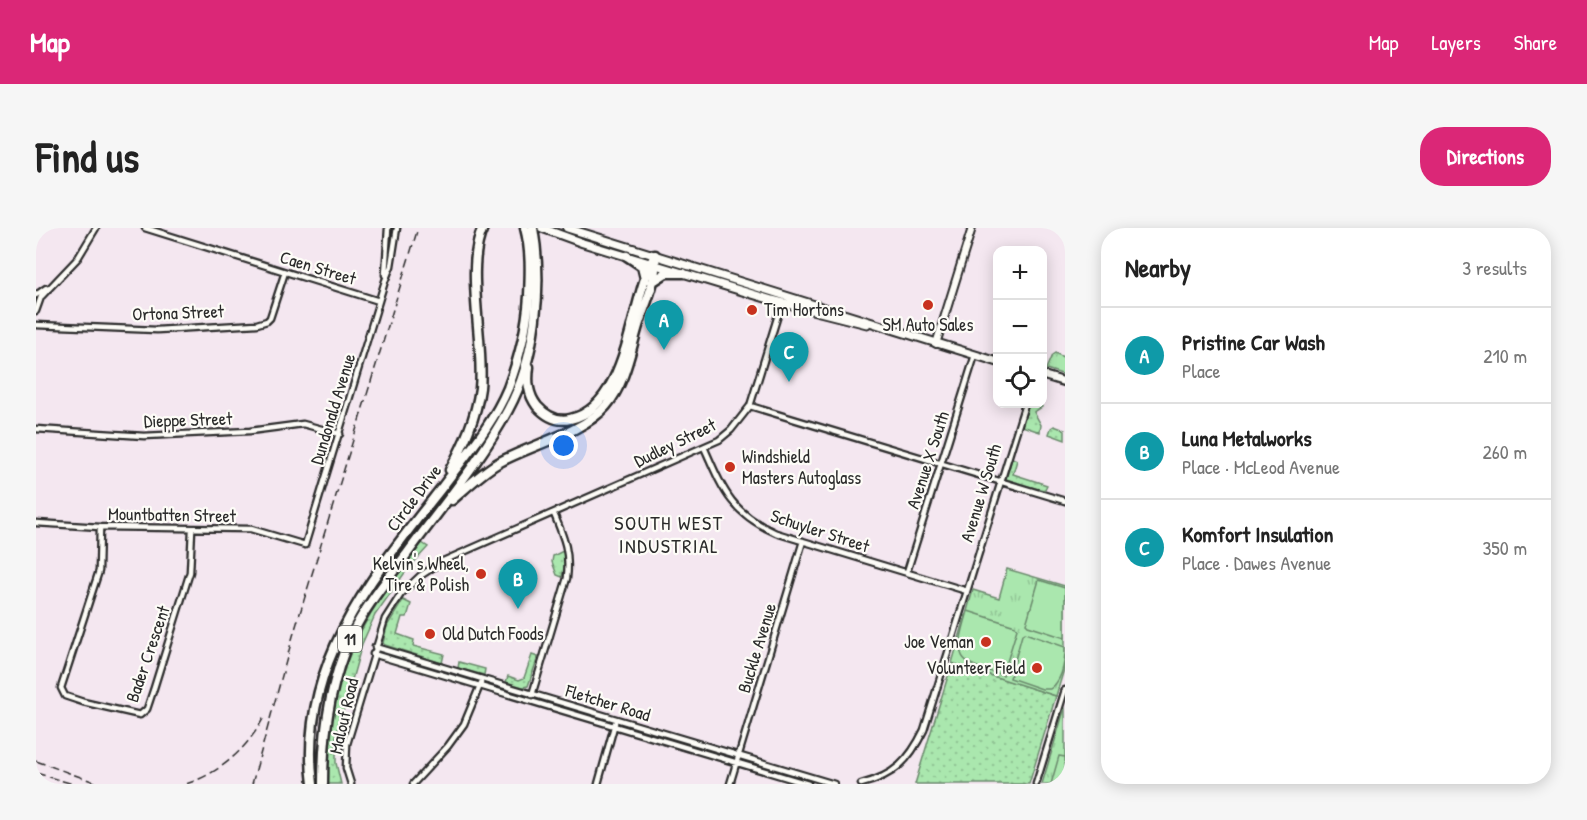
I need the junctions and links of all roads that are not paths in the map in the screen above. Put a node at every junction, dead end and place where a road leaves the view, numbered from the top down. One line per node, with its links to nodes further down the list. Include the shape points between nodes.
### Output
1 (96, 228): 17 (street, via 78,258)
2 (145, 228): 13 (street, Caen Street)
3 (388, 228): 15 (street, Dundonald Avenue)
4 (397, 228): 15 (street, Dundonald Avenue)
5 (525, 228): 36 (highway, Circle Drive / 11, via 530,270 528,312 508,389 476,444)
6 (533, 228): 23 (highway, Circle Drive / 11, via 537,282)
7 (542, 228): 11 (main road)
8 (567, 228): 12 (main road)
9 (972, 228): 24 (street)
10 (481, 230): 36 (highway, via 475,263 480,387 474,420)
11 (627, 256): 12 (main road); 16 (highway, via 642,266)
12 (654, 261): 14 (main road); 16 (highway); 19 (main road)
13 (285, 272): 20 (street, Caen Street); 22 (street, Ortona Street, via 270,318 257,324 157,330)
14 (682, 273): 16 (highway, via 666,273); 19 (main road)
15 (385, 281): 20 (street, Dundonald Avenue)
16 (649, 281): 23 (highway, via 611,384 582,415 557,419 543,412 532,399 528,376); 39 (highway, via 622,378 607,405 584,424 498,463)
17 (51, 285): 18 (street); 21 (street)
18 (36, 294)
19 (783, 299): 24 (main road, via 857,317); 29 (street)
20 (379, 301): 32 (street, Dundonald Avenue)
21 (36, 312)
22 (36, 324)
23 (533, 331): 39 (highway, Circle Drive / 11, via 519,387 508,410)
24 (936, 344): 25 (main road)
25 (975, 355): 26 (main road); 34 (street, Avenue X South)
26 (993, 360)
27 (1047, 377): 28 (main road)
28 (1065, 382)
29 (750, 406): 33 (street, Dudley Street, via 731,430); 34 (street)
30 (1024, 408): 35 (street, Avenue W South)
31 (36, 429): 32 (street, Dieppe Street, via 144,436 303,424)
32 (340, 434): 44 (street, Dundonald Avenue)
33 (704, 447): 38 (street, Dudley Street); 43 (street, Schuyler Street, via 736,508 758,525)
34 (941, 464): 35 (street); 45 (street, Avenue X South)
35 (1000, 481): 37 (street); 46 (street, Avenue W South)
36 (442, 487): 57 (highway, Circle Drive / 11, via 352,610 338,636 312,724)
37 (1065, 501)
38 (554, 514): 47 (street, Dudley Street, via 443,561 420,576 393,603); 51 (street, via 567,546 567,578)
39 (434, 517): 58 (highway, Circle Drive / 11, via 381,587 341,659 326,722)
40 (36, 523): 41 (street, Mountbatten Street)
41 (100, 527): 42 (street, Mountbatten Street); 42 (street, Bader Crescent, via 99,571 61,688 65,696 140,715 147,709 190,572)
42 (192, 529): 44 (street, Mountbatten Street, via 251,529)
43 (803, 541): 45 (street, Schuyler Street); 55 (street, Buckle Avenue)
44 (305, 545)
45 (907, 572): 46 (street, Schuyler Street)
46 (967, 591): 65 (street, via 915,748 890,773)
47 (375, 647): 48 (street, Dudley Street); 49 (street, Fletcher Road)
48 (374, 654): 49 (street, Fletcher Road); 59 (street, Malouf Road, via 347,744 346,768)
49 (481, 682): 51 (street, Fletcher Road); 52 (street, Fletcher Road); 60 (street, via 464,724)
50 (1065, 690): 66 (street)
51 (532, 694): 52 (street); 53 (street, Fletcher Road)
52 (530, 700): 54 (street, Fletcher Road)
53 (616, 719): 54 (street); 55 (street, Fletcher Road)
54 (615, 726): 56 (street, Fletcher Road); 61 (street)
55 (738, 757): 56 (street, Buckle Avenue); 64 (street, Fletcher Road)
56 (736, 763): 62 (street); 63 (street, Fletcher Road)
57 (312, 784)
58 (323, 784)
59 (351, 784)
60 (413, 784)
61 (598, 784)
62 (730, 784)
63 (808, 784)
64 (834, 784)
65 (861, 784)
66 (1036, 784)

